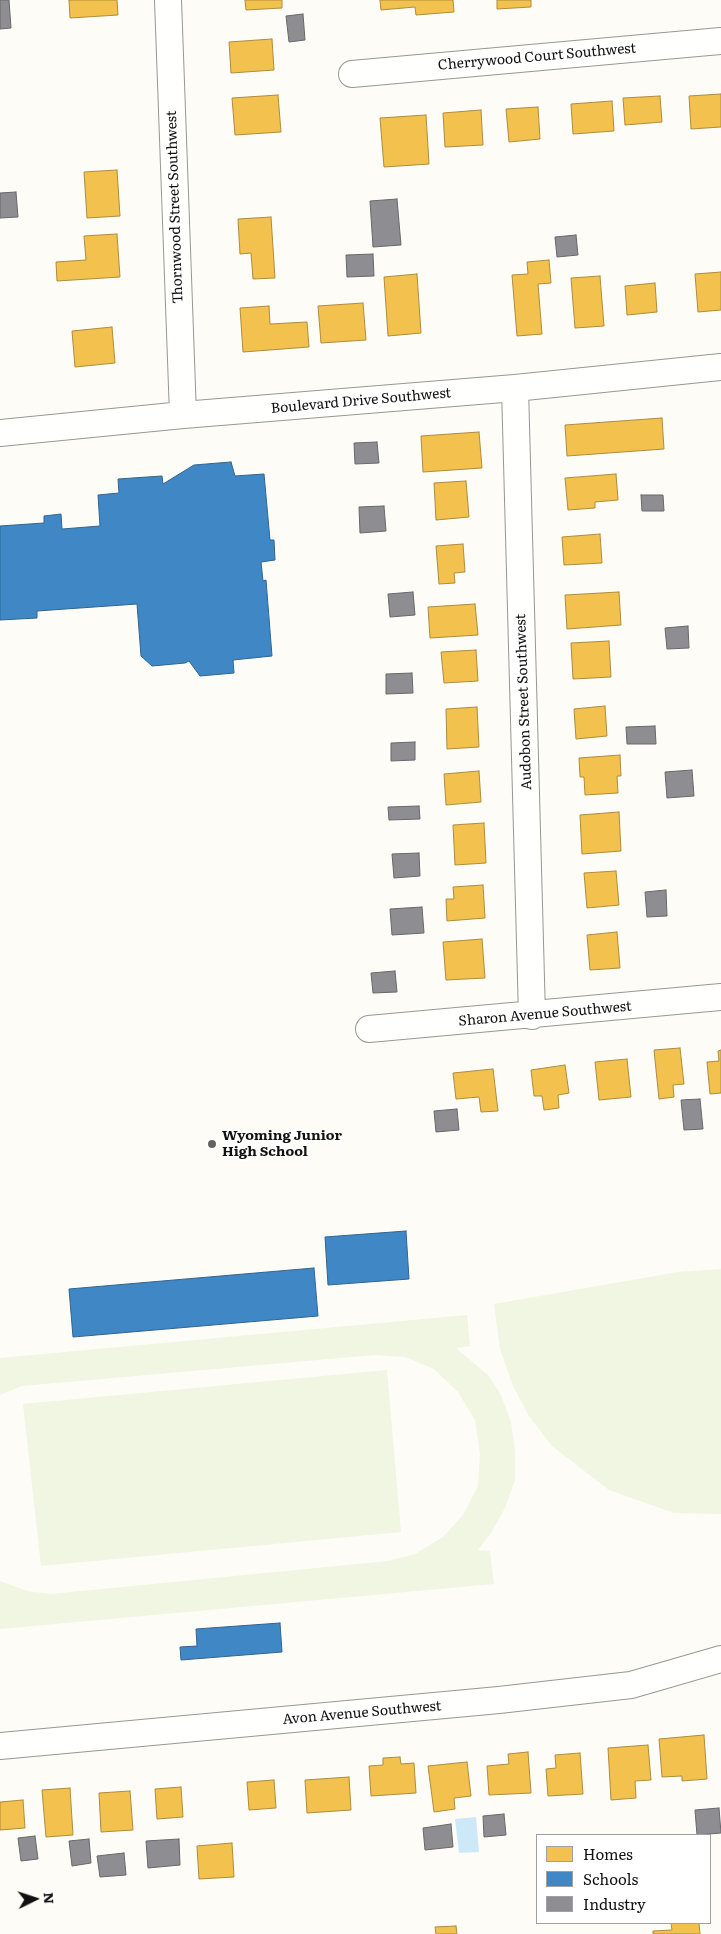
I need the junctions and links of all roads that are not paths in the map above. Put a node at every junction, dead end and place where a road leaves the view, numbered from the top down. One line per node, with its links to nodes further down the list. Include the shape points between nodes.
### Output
1 (168, 0): 6 (street, Thornwood Street Southwest)
2 (721, 41): 3 (street, Cherrywood Court Southwest)
3 (352, 74)
4 (721, 367): 5 (street, Boulevard Drive Southwest)
5 (515, 388): 6 (street, Boulevard Drive Southwest); 9 (street, Audobon Street Southwest)
6 (182, 415): 7 (street, Boulevard Drive Southwest)
7 (0, 433)
8 (721, 997): 9 (street, Sharon Avenue Southwest)
9 (532, 1016): 10 (street, Sharon Avenue Southwest)
10 (369, 1029)
11 (721, 1659): 12 (street, Avon Avenue Southwest, via 631,1686)
12 (0, 1746)

